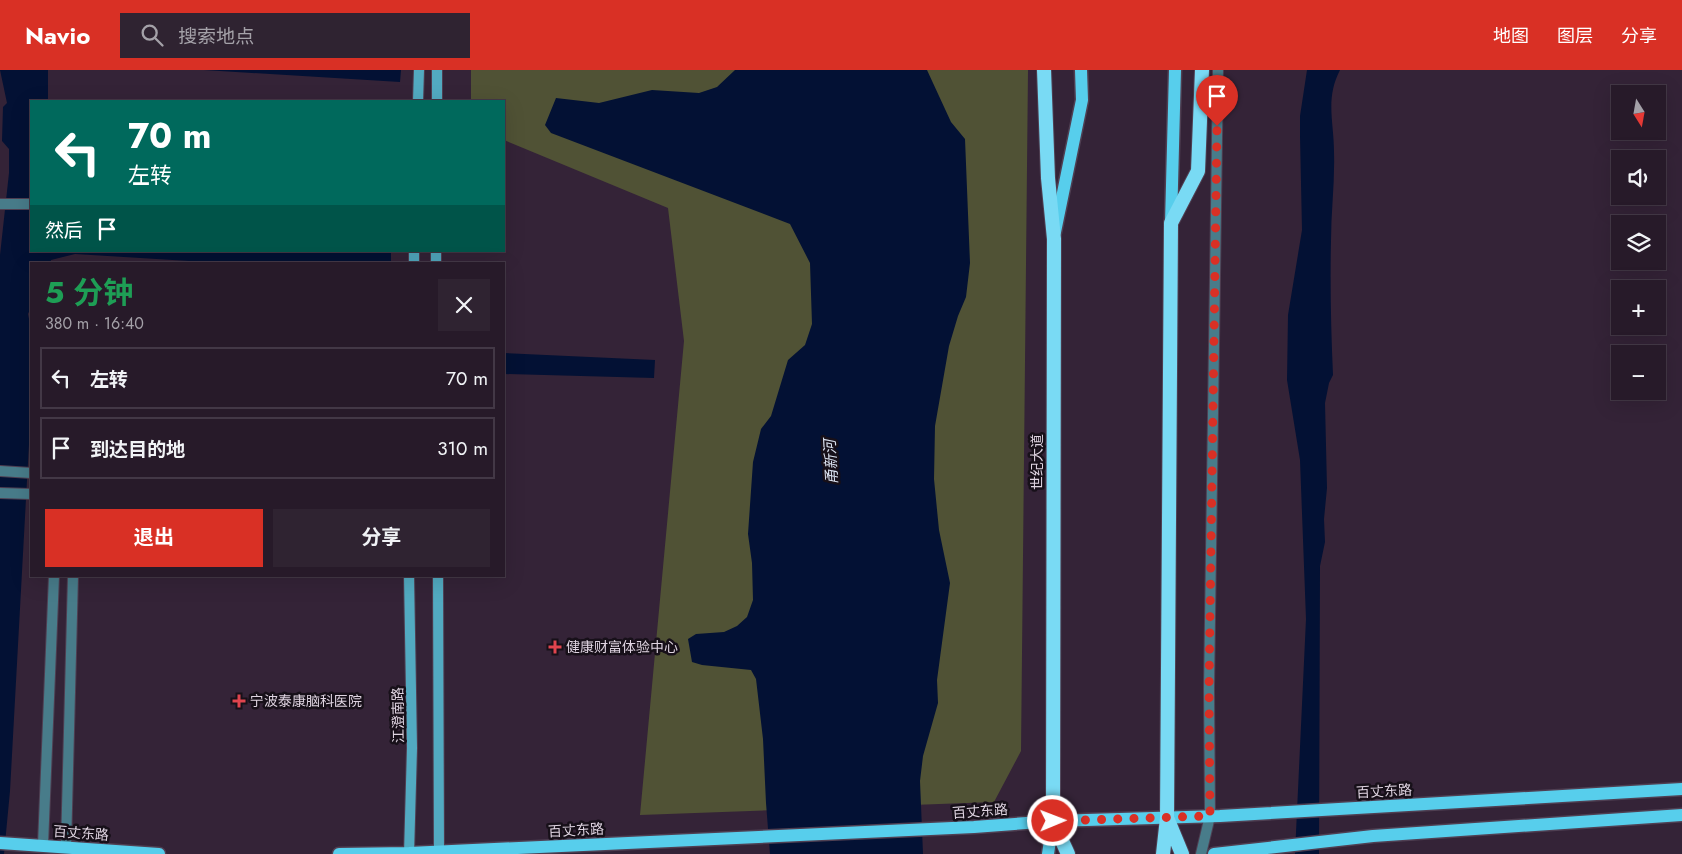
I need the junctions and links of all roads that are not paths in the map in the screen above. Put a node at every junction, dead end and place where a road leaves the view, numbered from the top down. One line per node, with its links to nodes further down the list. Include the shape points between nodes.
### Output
1 (418, 70): 8 (main road)
2 (437, 70): 9 (main road)
3 (1081, 70): 13 (main road, 世纪大道, via 1082,100)
4 (1176, 70): 12 (main road)
5 (1218, 70): 24 (street)
6 (1044, 72): 13 (highway)
7 (1202, 73): 12 (highway, via 1198,171)
8 (418, 100)
9 (437, 100)
10 (0, 204): 11 (street)
11 (30, 204)
12 (1171, 223): 25 (highway)
13 (1054, 239): 26 (highway, 世纪大道)
14 (0, 471): 15 (street)
15 (30, 473)
16 (0, 493): 17 (street)
17 (30, 494)
18 (54, 577): 28 (street)
19 (74, 577): 29 (street)
20 (409, 577): 33 (main road, 江澄南路, via 412,748)
21 (438, 577): 30 (main road)
22 (1682, 789): 24 (main road, 百丈东路)
23 (1682, 815): 39 (main road, via 1373,836)
24 (1210, 816): 25 (main road, 百丈东路); 38 (street)
25 (1167, 818): 26 (main road, 百丈东路); 36 (highway); 37 (highway)
26 (1053, 821): 30 (main road, 百丈东路); 34 (main road); 35 (highway, 世纪大道)
27 (0, 843): 28 (main road, 百丈东路)
28 (43, 845): 29 (main road, 百丈东路)
29 (66, 847): 31 (main road, 百丈东路)
30 (439, 853): 33 (main road, 百丈东路)
31 (160, 854)
32 (339, 854): 33 (main road, 百丈东路)
33 (409, 854)
34 (1048, 854)
35 (1068, 854)
36 (1163, 854)
37 (1182, 854)
38 (1201, 854)
39 (1214, 854)

